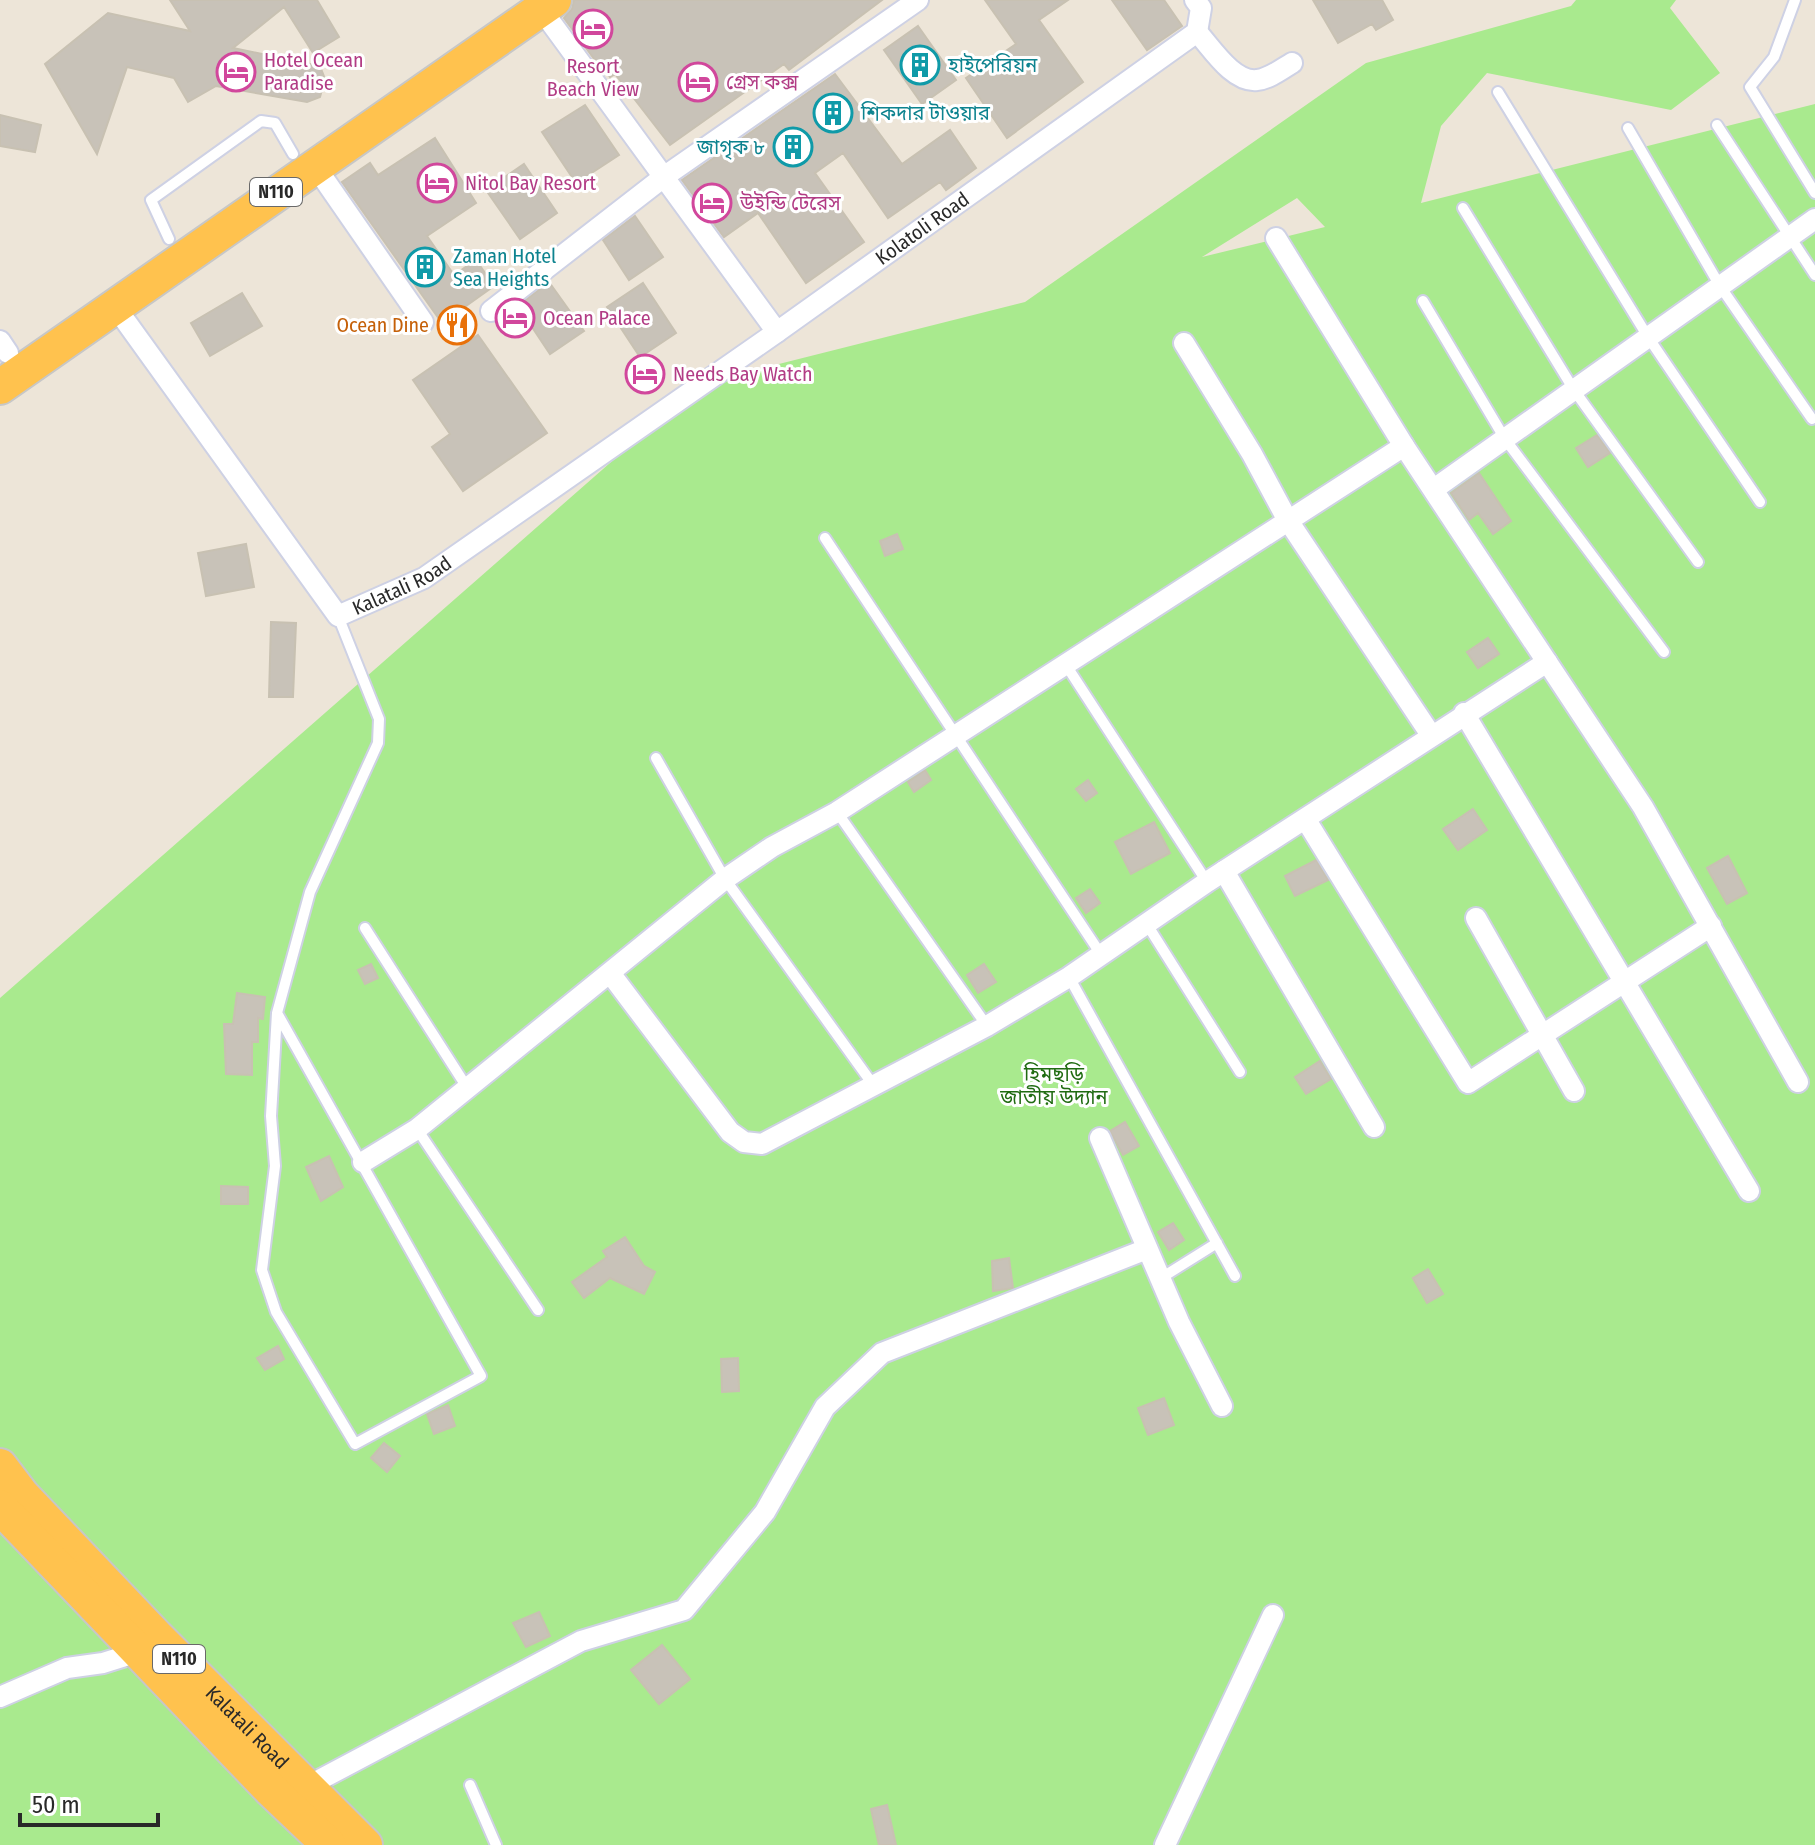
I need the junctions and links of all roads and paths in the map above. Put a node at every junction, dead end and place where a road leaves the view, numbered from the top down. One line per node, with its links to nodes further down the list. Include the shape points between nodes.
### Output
1 (918, 0): 11 (street)
2 (1795, 0): 12 (lane, via 1774,57 1750,87)
3 (536, 3): 10 (highway, N110); 11 (street)
4 (1203, 3): 5 (street)
5 (1197, 32): 6 (street, via 1246,79 1260,80); 24 (street, Kolatoli Road)
6 (1292, 63)
7 (1498, 92): 25 (lane)
8 (1717, 125): 16 (lane)
9 (1628, 128): 19 (lane)
10 (304, 160): 17 (highway, N110); 17 (lane, via 275,123 261,121 151,200); 21 (highway, N110); 23 (street)
11 (665, 176): 22 (street); 24 (street)
12 (1815, 193)
13 (1463, 208): 29 (lane)
14 (1815, 219): 16 (street)
15 (1276, 238): 32 (street)
16 (1788, 238): 18 (lane); 19 (street)
17 (169, 239): 27 (highway, N110)
18 (1815, 275)
19 (1720, 286): 25 (street); 30 (lane)
20 (1423, 301): 31 (lane)
21 (114, 305): 28 (highway, N110); 38 (street, Kalatali Road)
22 (491, 311)
23 (423, 322)
24 (777, 332): 38 (street, Kalatali Road, via 424,578)
25 (1648, 337): 29 (street); 34 (lane)
26 (1184, 343): 35 (street)
27 (3, 351)
28 (0, 387)
29 (1574, 390): 31 (street); 37 (lane)
30 (1812, 419)
31 (1505, 439): 33 (street); 39 (lane)
32 (1404, 446): 33 (street); 35 (street)
33 (1434, 489): 40 (street)
34 (1760, 502)
35 (1287, 519): 41 (street); 43 (street)
36 (825, 538): 44 (lane)
37 (1698, 562)
38 (338, 616): 58 (lane, via 379,719 378,743 310,892)
39 (1664, 652)
40 (1547, 662): 42 (street); 52 (street, via 1643,807)
41 (1066, 665): 44 (street); 48 (lane)
42 (1464, 713): 43 (street); 57 (street)
43 (1431, 735): 47 (street)
44 (956, 736): 46 (street); 54 (lane)
45 (656, 758): 49 (lane)
46 (837, 812): 49 (street); 59 (lane)
47 (1306, 820): 48 (street); 60 (street, via 1468,1083)
48 (1216, 876): 51 (street); 66 (street)
49 (725, 879): 55 (street); 63 (lane)
50 (1476, 918): 60 (street)
51 (1148, 926): 54 (street); 61 (lane)
52 (1711, 926): 57 (street); 62 (street)
53 (365, 928): 64 (lane)
54 (1102, 956): 56 (street)
55 (610, 973): 63 (street, via 730,1132 744,1142 762,1144); 64 (street)
56 (1069, 977): 59 (street); 71 (lane)
57 (1626, 982): 60 (street); 70 (street)
58 (277, 1013): 69 (lane); 69 (lane, via 271,1116 275,1166 262,1270 276,1312 355,1444 481,1376)
59 (987, 1026): 63 (street)
60 (1544, 1035): 65 (street)
61 (1240, 1072)
62 (1798, 1082)
63 (874, 1086)
64 (468, 1089): 67 (street)
65 (1574, 1091)
66 (1374, 1127)
67 (417, 1129): 69 (street); 75 (lane)
68 (1100, 1138): 72 (street)
69 (363, 1162)
70 (1749, 1191)
71 (1217, 1243): 73 (lane); 74 (lane)
72 (1147, 1249): 74 (street); 83 (street, via 882,1353 825,1407 765,1512 684,1610 581,1641)
73 (1235, 1276)
74 (1161, 1278): 76 (street)
75 (538, 1310)
76 (1222, 1406)
77 (0, 1466): 83 (highway, Kalatali Road / N110, via 22,1495)
78 (0, 1507): 80 (highway, Kalatali Road / N110)
79 (1273, 1615): 86 (street)
80 (138, 1652): 81 (street, via 67,1668); 84 (highway, Kalatali Road / N110, via 271,1790)
81 (0, 1697)
82 (470, 1785): 85 (lane)
83 (306, 1787): 84 (highway, Kalatali Road / N110)
84 (341, 1839)
85 (496, 1845)
86 (1165, 1845)

